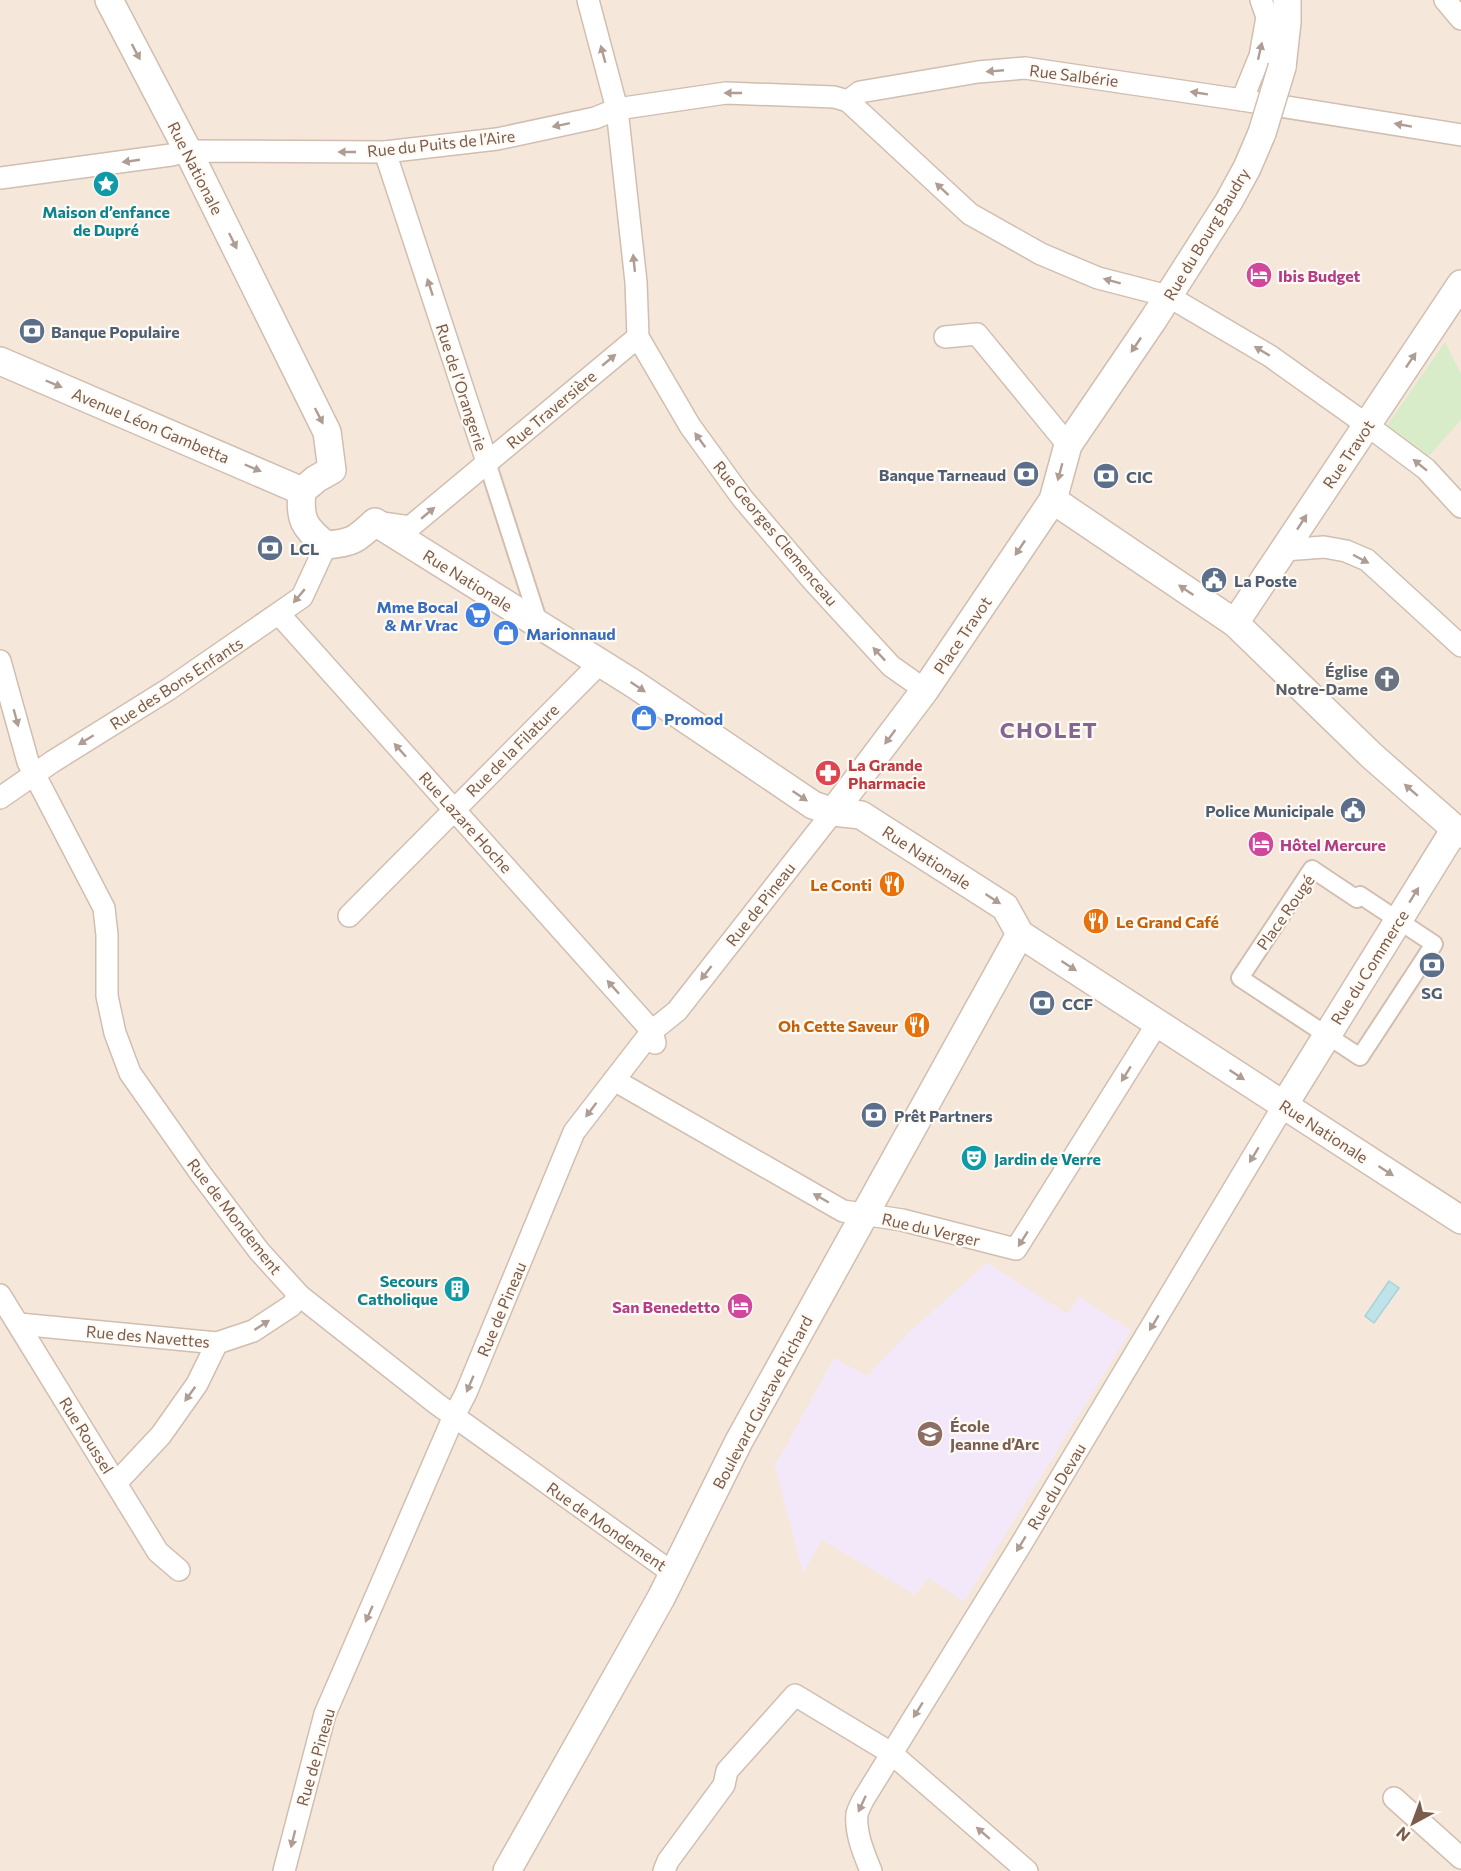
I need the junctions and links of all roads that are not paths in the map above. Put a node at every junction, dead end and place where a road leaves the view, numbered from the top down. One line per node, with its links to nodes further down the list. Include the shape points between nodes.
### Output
1 (109, 0): 11 (street, Rue Nationale, one-way to 11)
2 (588, 0): 9 (street, Rue Georges Clemenceau, one-way to 2)
3 (1261, 0): 7 (street, one-way to 3, via 1260,56 1267,17)
4 (1287, 0): 15 (street, Rue du Bourg Baudry, bridge, via 1282,67 1262,133 1229,201)
5 (1445, 0): 6 (street)
6 (1461, 19)
7 (1242, 100): 8 (street, Rue Salbérie, one-way to 8, via 1025,68 860,92); 10 (street, Rue Salbérie, one-way to 7)
8 (848, 101): 9 (street, one-way to 9, via 834,97 726,93); 15 (street, one-way to 8, via 1088,274 1041,254 969,214)
9 (617, 109): 12 (street, Rue du Puits de l’Aire, one-way to 12, via 595,118 497,139); 16 (street, Rue Georges Clemenceau, one-way to 9, via 636,282)
10 (1461, 135)
11 (188, 151): 12 (street, Rue du Puits de l’Aire, one-way to 11); 13 (street, Rue du Puits de l’Aire, one-way to 13); 22 (street, Rue Nationale, one-way to 22, via 327,432 332,470)
12 (385, 152): 21 (street, Rue de l’Orangerie, one-way to 12)
13 (0, 178)
14 (1461, 284): 19 (street, Rue Travot, one-way to 14)
15 (1168, 296): 19 (street, one-way to 15, via 1270,356); 20 (street, Rue du Bourg Baudry, one-way to 20)
16 (638, 337): 21 (street, Rue Traversière, one-way to 16); 34 (street, Rue Georges Clemenceau, one-way to 16, via 891,666 742,499 690,426)
17 (945, 337): 20 (street, via 977,334)
18 (0, 361): 22 (street, Avenue Léon Gambetta, one-way to 22)
19 (1367, 425): 24 (street, one-way to 19, via 1426,469); 27 (street, Rue Travot, one-way to 19)
20 (1068, 445): 23 (street, Place Travot, one-way to 23)
21 (487, 462): 25 (street, Rue Traversière, one-way to 21, via 410,527); 29 (street, Rue de l’Orangerie)
22 (302, 491): 26 (street, via 300,509 308,531)
23 (1053, 500): 30 (street, one-way to 23); 34 (street, Place Travot, one-way to 34)
24 (1461, 507)
25 (375, 522): 26 (street, via 346,544); 29 (street, Rue Nationale)
26 (326, 545): 28 (street, Rue des Bons Enfants, one-way to 28, via 302,597)
27 (1284, 550): 30 (street, Rue Travot); 31 (street, one-way to 31, via 1324,547 1367,560)
28 (279, 614): 35 (street, Rue des Bons Enfants, one-way to 35); 37 (street, Rue Lazare Hoche, one-way to 28)
29 (539, 623): 33 (street, Rue Nationale)
30 (1235, 623): 39 (street, one-way to 30, via 1372,756)
31 (1461, 646)
32 (0, 661): 35 (street, Rue de Mondement, one-way to 35)
33 (600, 663): 37 (street, Rue de la Filature); 38 (street, Rue Nationale, one-way to 38, via 813,805)
34 (925, 690): 38 (street, Place Travot, one-way to 38)
35 (34, 776): 36 (street, Rue des Bons Enfants); 52 (street, Rue de Mondement, via 104,908 108,935 106,996 130,1073 259,1251)
36 (0, 798)
37 (454, 808): 40 (street, Rue de la Filature); 44 (street, Rue Lazare Hoche, one-way to 37)
38 (833, 812): 42 (street, Rue Nationale, one-way to 42, via 861,815 1005,907); 44 (street, Rue de Pineau, one-way to 44, via 676,1011)
39 (1458, 831): 41 (street, Rue du Commerce, one-way to 39)
40 (349, 916)
41 (1398, 920): 45 (street, Rue du Commerce); 45 (street, Place Rougé, via 1434,944 1360,1057); 45 (street, Place Rougé, via 1312,869 1240,978)
42 (1020, 934): 43 (street, Rue Nationale, one-way to 43); 49 (street, Boulevard Gustave Richard)
43 (1157, 1024): 48 (street, Rue Nationale, one-way to 48); 49 (street, Rue du Verger, one-way to 49, via 1016,1249)
44 (652, 1031): 46 (street, Rue de Pineau); 47 (street, via 654,1049 633,1076)
45 (1327, 1036): 48 (street, Rue du Commerce)
46 (614, 1080): 47 (street, Rue du Verger); 55 (street, Rue de Pineau, one-way to 55, via 574,1132)
47 (633, 1092): 49 (street, Rue du Verger, one-way to 47, via 843,1211)
48 (1284, 1105): 50 (street, Rue Nationale, one-way to 50); 59 (street, Rue du Devau, one-way to 59)
49 (864, 1214): 58 (street, Boulevard Gustave Richard, via 739,1441)
50 (1461, 1220)
51 (0, 1295): 53 (street, Rue Roussel)
52 (300, 1296): 54 (street, Rue des Navettes, one-way to 52, via 253,1331); 55 (street, Rue de Mondement)
53 (19, 1324): 54 (street, Rue des Navettes); 56 (street, Rue Roussel)
54 (217, 1343): 56 (street, one-way to 56, via 197,1384 161,1435)
55 (454, 1416): 58 (street, Rue de Mondement); 62 (street, Rue de Pineau, one-way to 62, via 325,1714)
56 (117, 1482): 57 (street, Rue Roussel, via 158,1552)
57 (179, 1570)
58 (674, 1574): 63 (street, Boulevard Gustave Richard)
59 (891, 1753): 64 (street, via 795,1695 727,1771 724,1785); 65 (street, Rue du Devau, one-way to 65, via 858,1814 862,1849); 66 (street, one-way to 59)
60 (1394, 1798): 61 (street)
61 (1461, 1858)
62 (284, 1871)
63 (507, 1871)
64 (664, 1871)
65 (871, 1871)
66 (1027, 1871)

